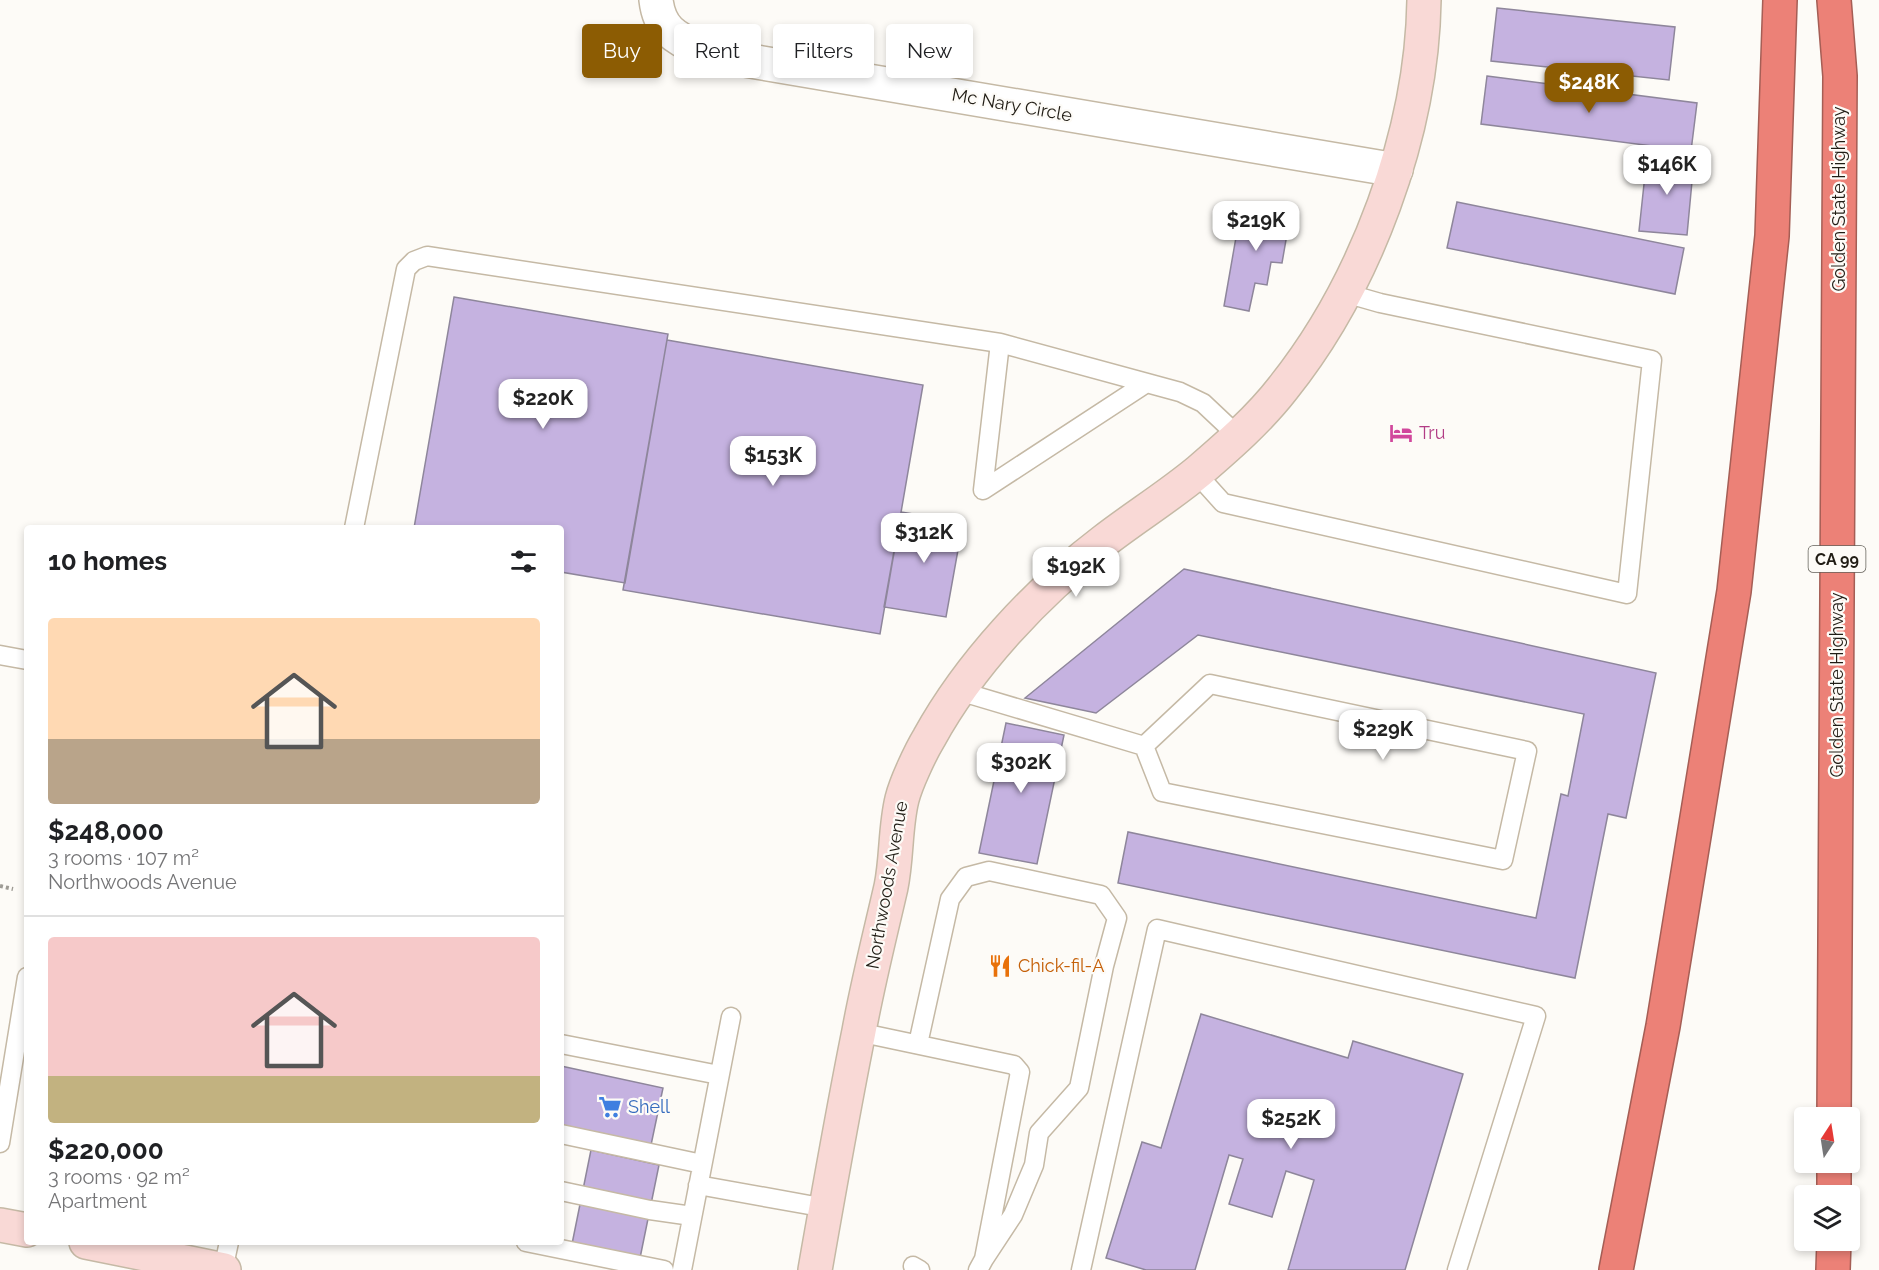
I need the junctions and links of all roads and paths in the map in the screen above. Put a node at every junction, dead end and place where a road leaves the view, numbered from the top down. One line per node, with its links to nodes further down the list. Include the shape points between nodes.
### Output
1 (656, 0): 5 (street, Mc Nary Circle, via 658,15 669,33 709,54)
2 (1424, 0): 5 (street, Northwoods Avenue, via 1424,34 1412,111)
3 (1780, 0): 45 (highway, via 1772,236 1734,591 1663,1026)
4 (1834, 0): 24 (highway, Golden State Highway / CA 99, via 1840,76)
5 (1396, 170): 6 (street, Northwoods Avenue, via 1356,275)
6 (1345, 293): 9 (street, Northwoods Avenue, via 1282,389); 10 (lane, via 1652,360 1627,594 1223,503)
7 (1000, 343): 8 (lane); 8 (lane, via 983,490); 11 (lane, via 427,256 406,269)
8 (1145, 384): 9 (lane, via 1180,392 1203,403)
9 (1238, 436): 10 (street, Northwoods Avenue)
10 (1196, 473): 14 (street, Northwoods Avenue, via 1101,543 1052,586 1005,633)
11 (355, 525)
12 (0, 655): 13 (lane)
13 (24, 659)
14 (959, 692): 15 (lane); 20 (street, Northwoods Avenue, via 928,739 902,798 893,877)
15 (1144, 746): 15 (lane, via 1162,792 1503,861 1527,752 1210,684)
16 (0, 886): 17 (path)
17 (13, 889)
18 (24, 995): 26 (lane)
19 (730, 1017): 23 (lane)
20 (858, 1032): 21 (lane); 30 (street, Northwoods Avenue)
21 (918, 1044): 38 (lane, via 1014,1065 1020,1072); 38 (lane, via 950,899 966,877 989,871 1101,895 1117,918 1079,1088 1039,1133 1034,1165 1014,1215)
22 (564, 1045): 23 (lane)
23 (719, 1075): 27 (lane)
24 (1834, 1107)
25 (564, 1135): 27 (lane)
26 (0, 1143)
27 (702, 1164): 28 (lane)
28 (698, 1185): 30 (lane); 31 (lane)
29 (564, 1192): 31 (lane)
30 (826, 1208): 42 (street, Northwoods Avenue)
31 (692, 1216): 41 (lane)
32 (0, 1225): 33 (street)
33 (24, 1229)
34 (101, 1245): 39 (street)
35 (228, 1245): 39 (lane)
36 (541, 1245): 40 (lane)
37 (1834, 1251): 46 (highway)
38 (981, 1264)
39 (224, 1270)
40 (664, 1270)
41 (682, 1270)
42 (815, 1270)
43 (1081, 1270): 44 (lane, via 1157,929 1536,1016)
44 (1457, 1270)
45 (1616, 1270)
46 (1833, 1270)

